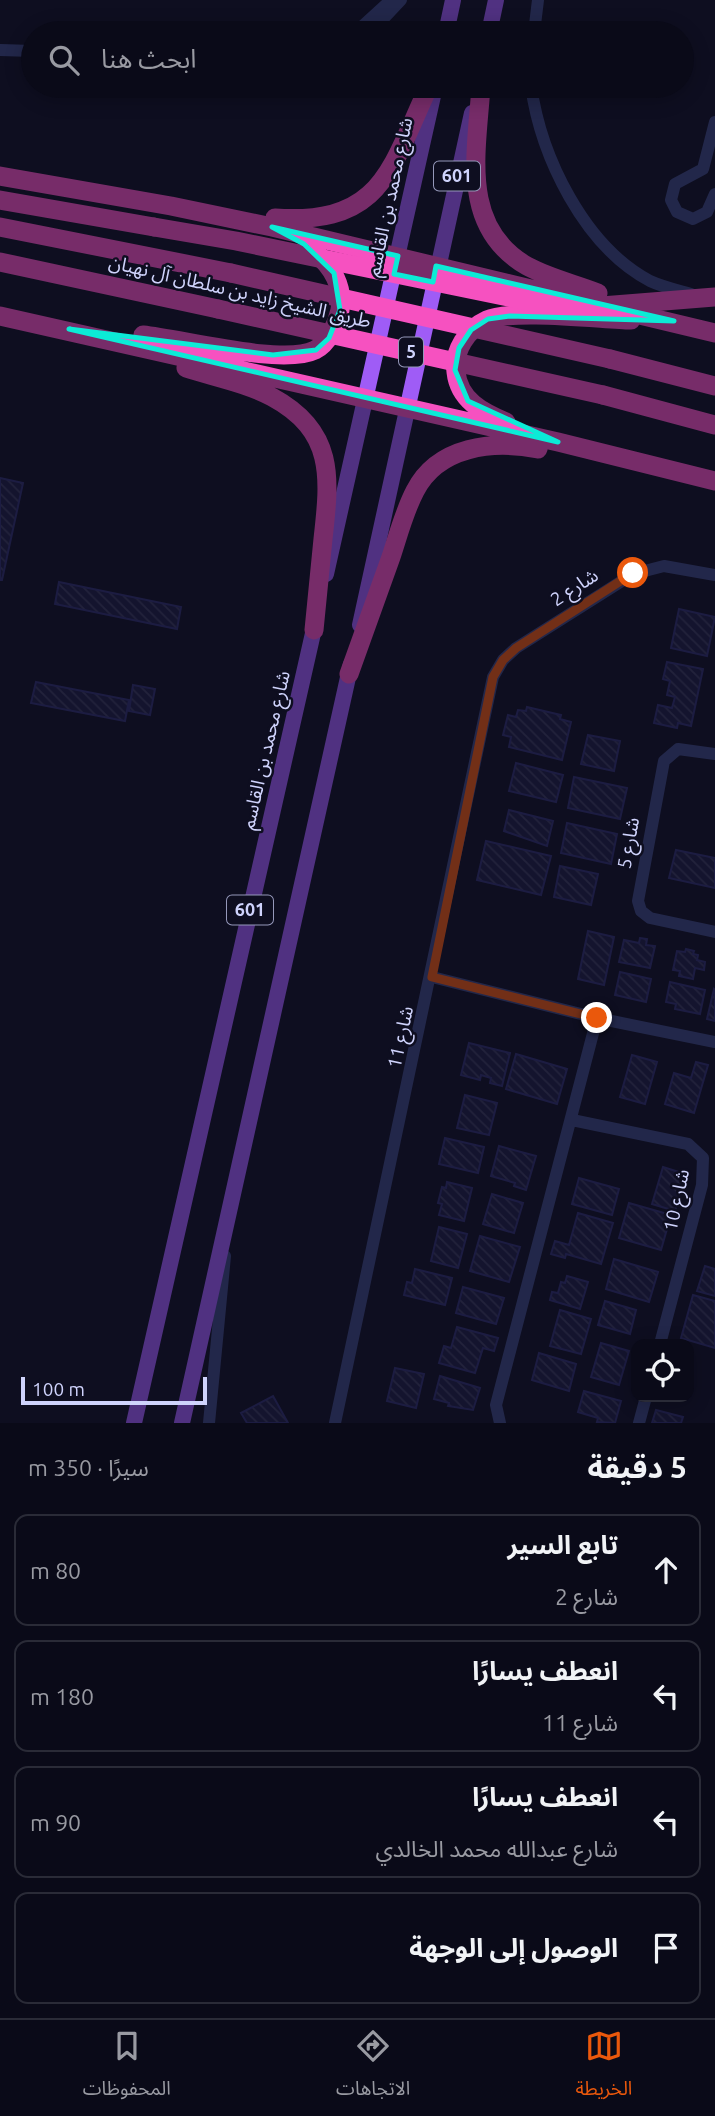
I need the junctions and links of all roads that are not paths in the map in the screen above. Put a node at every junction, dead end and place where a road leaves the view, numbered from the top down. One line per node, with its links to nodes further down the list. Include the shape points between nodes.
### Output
1 (391, 0): 6 (street)
2 (401, 0): 7 (street)
3 (453, 0): 8 (main road)
4 (496, 0): 9 (main road)
5 (538, 0): 10 (street)
6 (373, 21)
7 (377, 21)
8 (449, 21)
9 (492, 21)
10 (535, 21)
11 (0, 43): 12 (street)
12 (21, 44)
13 (0, 50): 14 (street)
14 (21, 51)
15 (423, 98): 24 (highway, via 388,174 361,203 341,213 299,220)
16 (432, 98): 27 (main road, شارع محمد بن القاسم / 601)
17 (477, 98): 29 (main road, 601)
18 (479, 98): 32 (highway, via 475,184 484,221 494,239 528,266)
19 (533, 98): 30 (street, via 557,177 604,241 652,282)
20 (715, 122): 22 (street, via 704,169 676,184 671,200 677,212 693,219 707,212)
21 (0, 176): 24 (highway)
22 (715, 194)
23 (0, 200): 30 (highway, bridge, via 236,241 542,304 589,307)
24 (171, 206): 26 (highway)
25 (0, 227): 35 (highway, طريق الشيخ زايد بن سلطان آل نهيان / 5, bridge, via 231,273)
26 (272, 227): 27 (highway); 33 (highway, via 304,244 334,273 340,310 329,338 316,350 296,356 273,355)
27 (398, 256): 29 (highway); 36 (main road, شارع محمد بن القاسم / 601)
28 (0, 262): 38 (highway, طريق الشيخ زايد بن سلطان آل نهيان / 5, bridge)
29 (436, 266): 32 (highway); 37 (main road, 601)
30 (715, 299)
31 (0, 316): 33 (highway)
32 (674, 321): 34 (highway); 39 (highway, via 510,316 488,319 471,330 459,348 455,370 468,401 491,416)
33 (69, 329): 36 (highway); 42 (highway, via 269,395 303,419 317,436 329,485)
34 (715, 333)
35 (715, 386)
36 (367, 398): 37 (highway); 42 (main road, شارع محمد بن القاسم / 601)
37 (406, 407): 39 (highway); 44 (main road, 601)
38 (715, 425)
39 (558, 442): 40 (highway)
40 (715, 483): 44 (highway, via 522,446 481,447 450,457 415,490)
41 (715, 575): 43 (street, شارع 2, via 664,566 633,573)
42 (314, 630): 54 (main road, شارع محمد بن القاسم / 601)
43 (503, 660): 47 (street, شارع 11, via 487,696)
44 (349, 674): 51 (main road, 601)
45 (715, 754): 46 (street, شارع 5, via 678,749 664,761 638,901 650,918)
46 (715, 932)
47 (432, 977): 48 (street); 57 (street, شارع 11)
48 (597, 1018): 49 (street); 50 (street)
49 (715, 1042)
50 (572, 1120): 52 (street, شارع 10, via 688,1144 704,1158 702,1185); 58 (street, via 496,1405)
51 (228, 1222): 55 (main road, 601); 56 (street)
52 (661, 1339)
53 (645, 1402): 59 (street)
54 (134, 1423)
55 (182, 1423)
56 (209, 1423)
57 (335, 1423)
58 (500, 1423)
59 (639, 1423)

